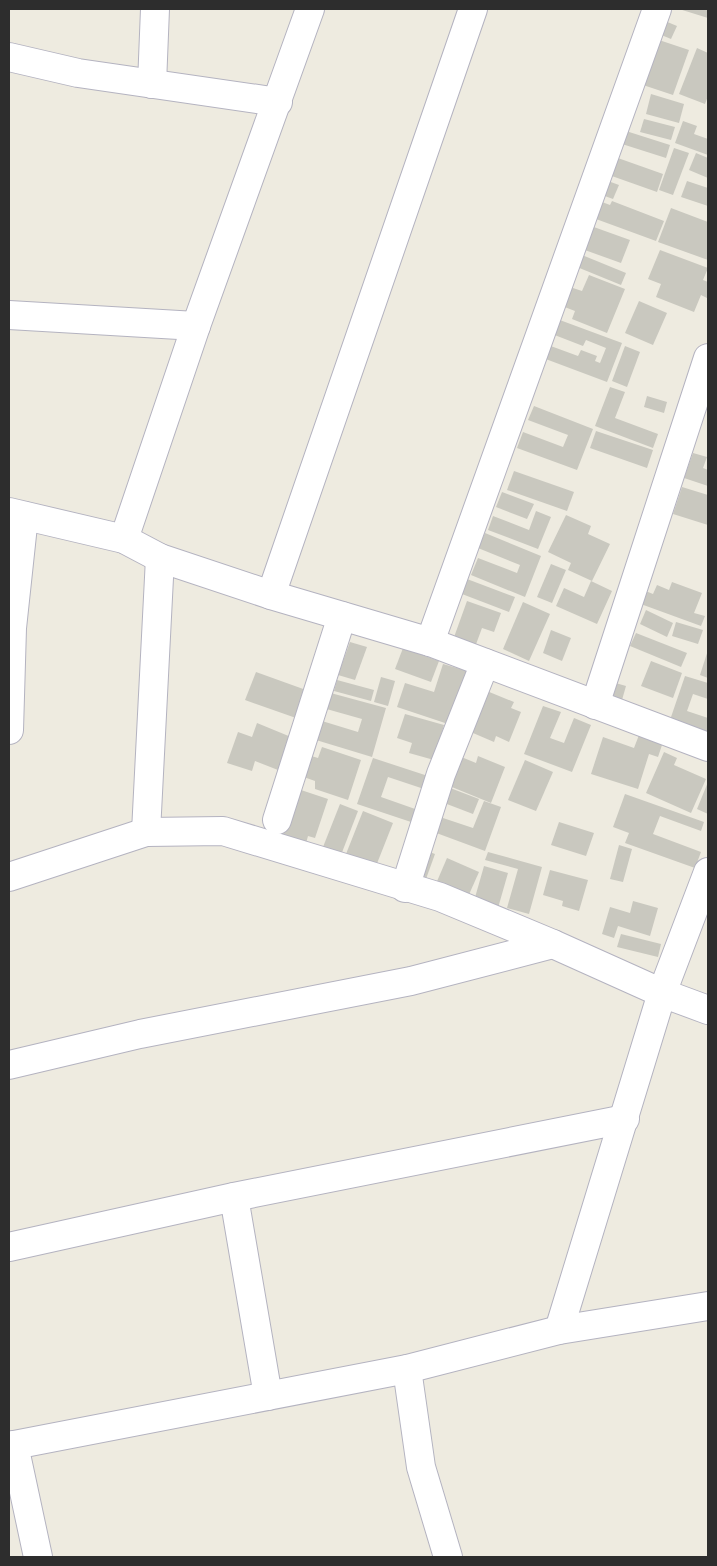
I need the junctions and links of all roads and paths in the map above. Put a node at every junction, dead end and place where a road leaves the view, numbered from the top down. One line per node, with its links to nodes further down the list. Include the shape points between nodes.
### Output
1 (155, 9): 6 (street)
2 (310, 9): 7 (street)
3 (473, 9): 14 (street)
4 (658, 9): 16 (street)
5 (9, 57): 6 (street, via 78,73)
6 (152, 84): 7 (street)
7 (278, 102): 9 (street)
8 (9, 315): 9 (street)
9 (196, 326): 12 (street)
10 (708, 358): 18 (street)
11 (16, 514): 12 (street); 19 (street)
12 (124, 539): 13 (street)
13 (160, 558): 14 (street); 22 (street)
14 (271, 595): 15 (street)
15 (342, 616): 16 (street); 21 (street)
16 (430, 642): 17 (street)
17 (485, 663): 18 (street); 25 (street, via 441,774)
18 (595, 705): 20 (street)
19 (9, 730)
20 (708, 747)
21 (276, 820)
22 (146, 832): 24 (street); 25 (street, via 223,831)
23 (708, 872): 27 (street)
24 (9, 877)
25 (405, 888): 26 (street, via 440,897)
26 (553, 944): 27 (street); 29 (street, via 411,982 140,1034)
27 (662, 993): 28 (street); 30 (street)
28 (708, 1010)
29 (9, 1065)
30 (625, 1119): 31 (street); 34 (street)
31 (234, 1196): 32 (street); 36 (street)
32 (9, 1247)
33 (708, 1306): 34 (street)
34 (558, 1330): 35 (street)
35 (407, 1369): 36 (street); 39 (street, via 421,1467)
36 (268, 1396): 37 (street)
37 (11, 1445): 38 (street)
38 (38, 1557)
39 (448, 1557)

